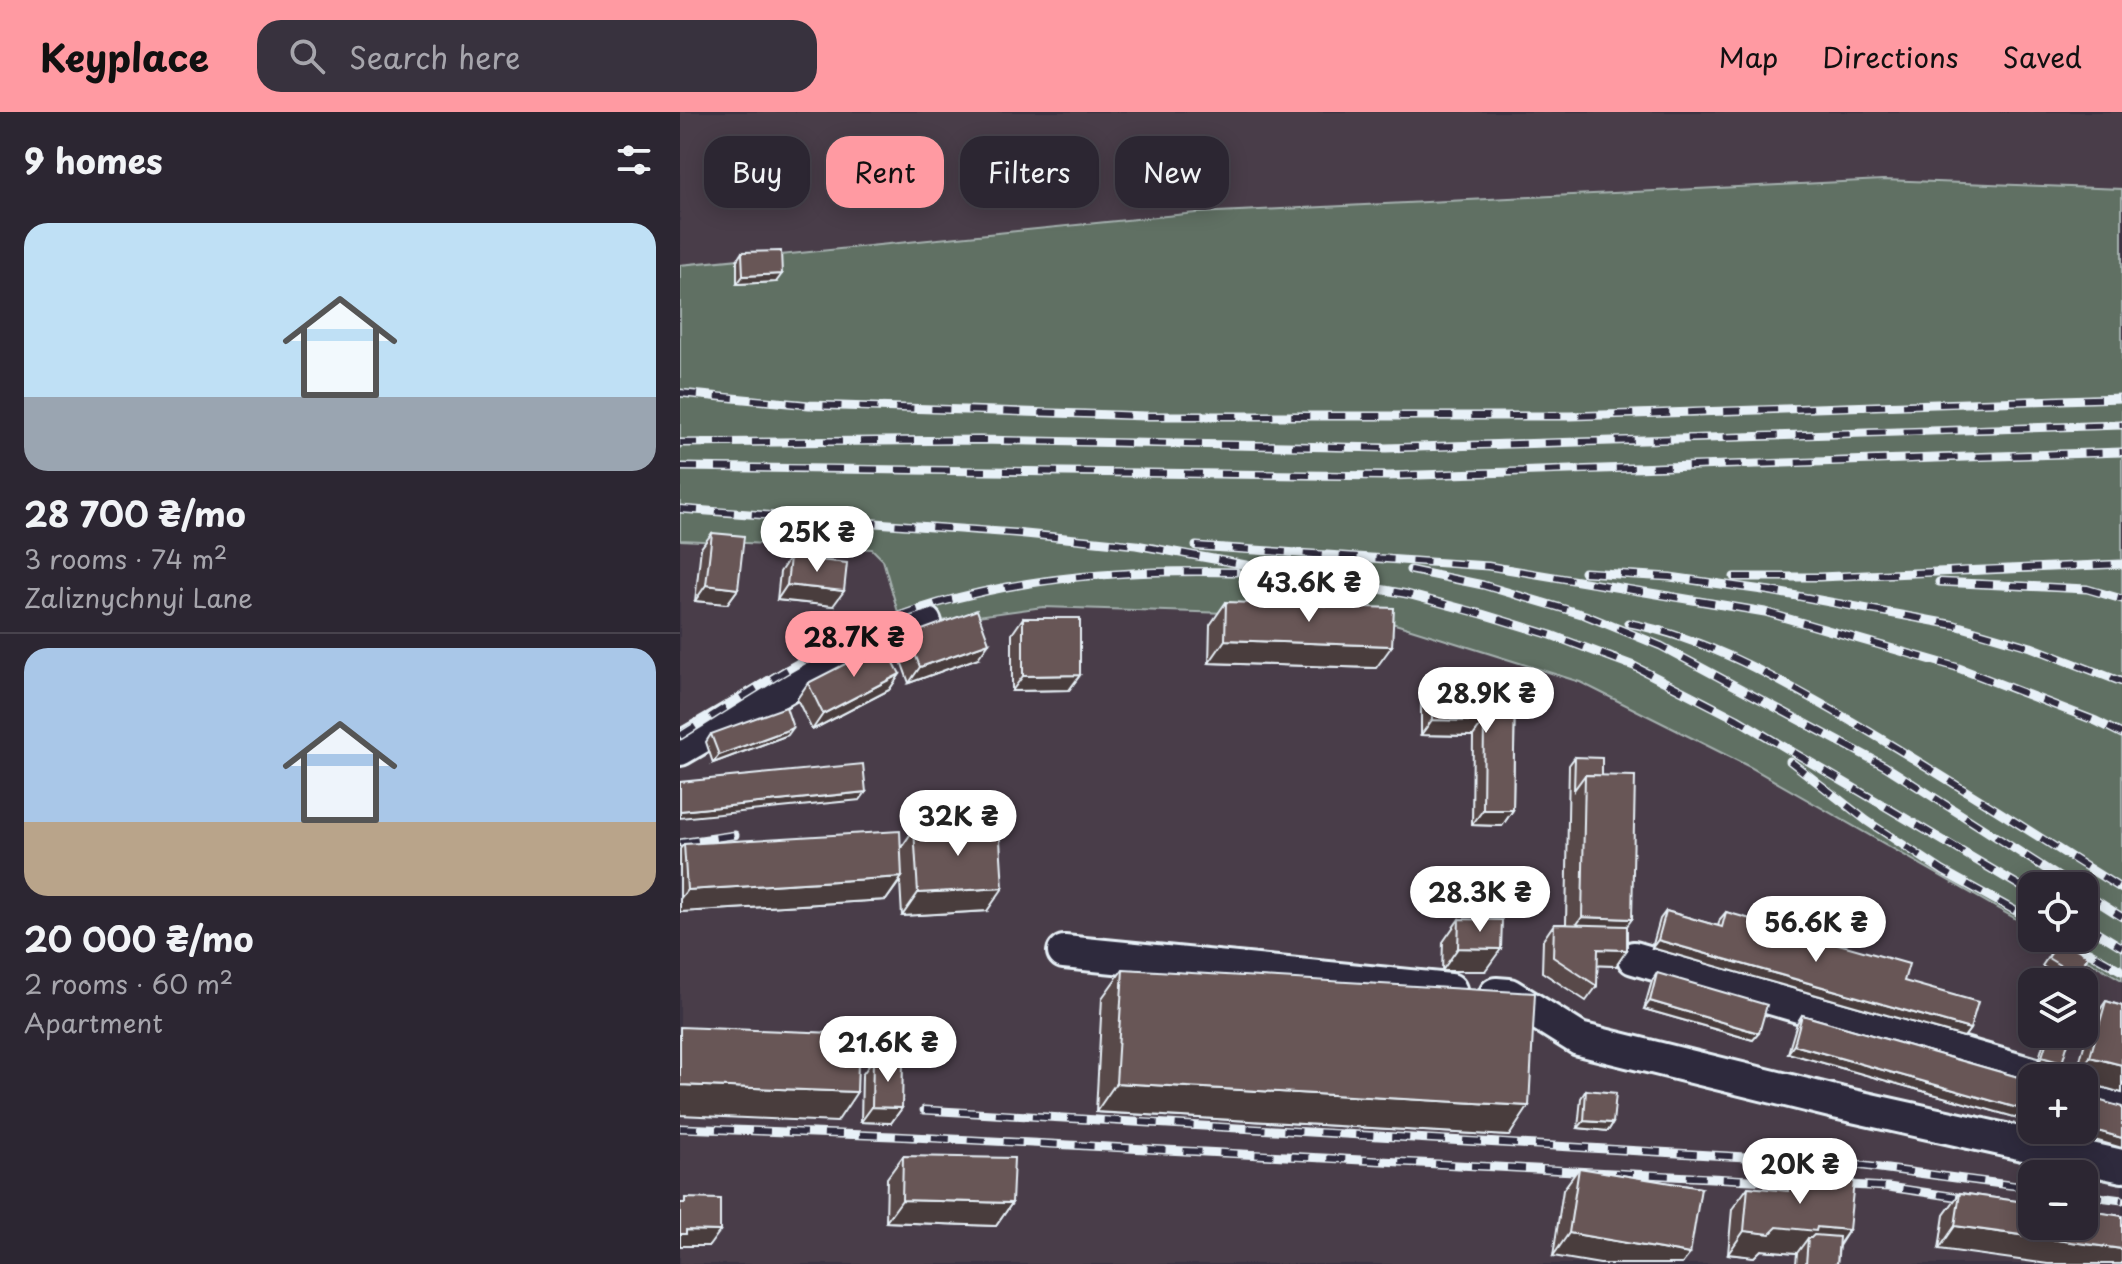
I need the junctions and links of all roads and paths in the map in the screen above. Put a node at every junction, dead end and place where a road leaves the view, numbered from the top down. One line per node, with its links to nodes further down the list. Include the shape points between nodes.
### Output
1 (925, 623): 2 (street, via 793,683)
2 (680, 749)
3 (1064, 952): 8 (street, via 1509,995 1579,1039)
4 (1634, 958): 5 (street)
5 (2018, 1070)
6 (2098, 1094): 7 (street)
7 (2122, 1101)
8 (2122, 1166)

